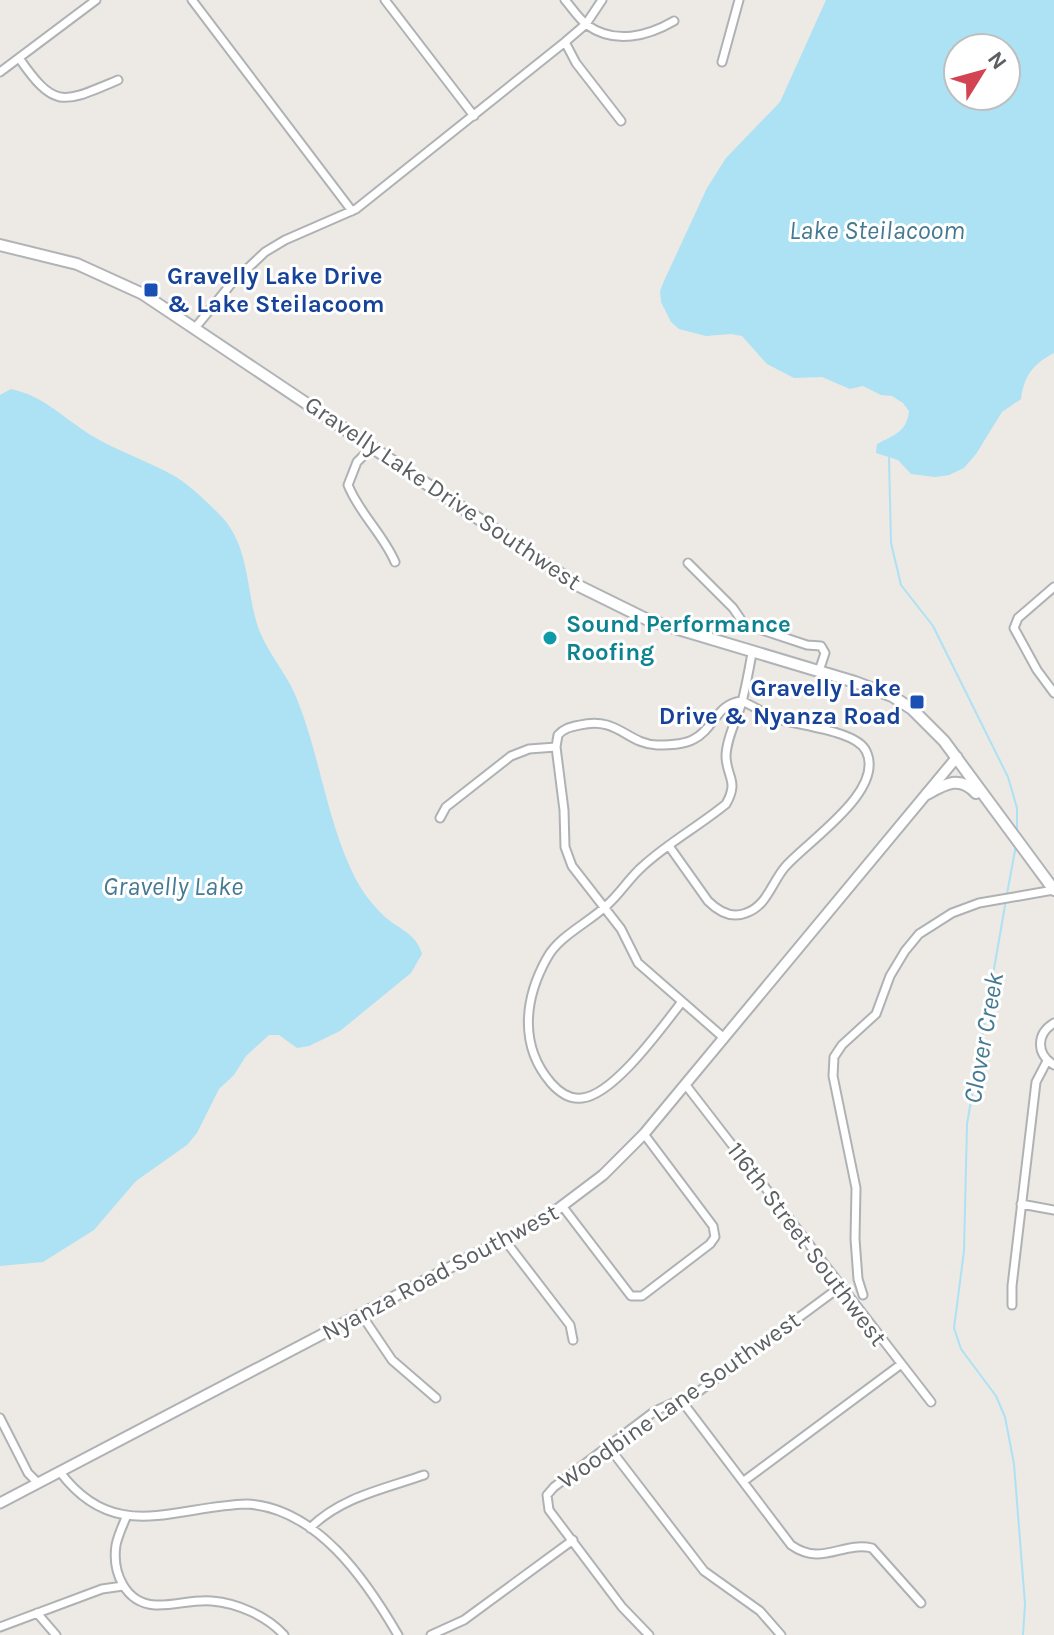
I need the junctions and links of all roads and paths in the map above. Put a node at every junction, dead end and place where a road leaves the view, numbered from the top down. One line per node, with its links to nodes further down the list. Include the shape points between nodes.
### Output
1 (96, 0): 10 (street)
2 (192, 0): 16 (street)
3 (385, 0): 14 (street)
4 (565, 0): 8 (street)
5 (602, 0): 8 (street)
6 (739, 0): 11 (street)
7 (674, 21): 8 (street, via 633,37)
8 (586, 24): 9 (street)
9 (565, 42): 14 (street); 15 (street)
10 (19, 58): 12 (street); 13 (street, via 45,92 56,97 75,97)
11 (722, 62)
12 (0, 72)
13 (118, 80)
14 (474, 116): 16 (street)
15 (621, 121)
16 (352, 211): 18 (street, via 265,252)
17 (0, 245): 18 (main road, Gravelly Lake Drive Southwest, via 97,273 143,294)
18 (195, 328): 19 (main road, Gravelly Lake Drive Southwest)
19 (373, 446): 20 (street, via 357,462 348,485); 23 (main road, Gravelly Lake Drive Southwest, via 579,586 648,620)
20 (395, 562)
21 (688, 563): 24 (street, via 744,624 821,646 825,653)
22 (1054, 587): 25 (street, via 1014,626)
23 (752, 653): 24 (main road, Gravelly Lake Drive Southwest); 26 (street)
24 (819, 671): 28 (main road, Gravelly Lake Drive Southwest, via 898,700 932,727)
25 (1054, 693)
26 (742, 701): 27 (street, via 728,705 687,742 647,744 620,728 595,723 561,731); 32 (street, via 727,751 733,782 726,804); 32 (street, via 775,717 851,738 867,752 866,778 835,821 784,869 759,906 746,913 716,908)
27 (556, 747): 31 (street, via 511,756 446,807); 34 (street, via 568,858)
28 (957, 757): 29 (street, Nyanza Road Southwest); 30 (main road, Gravelly Lake Drive Southwest)
29 (927, 794): 30 (main road, via 960,781); 37 (street, Nyanza Road Southwest)
30 (1001, 816): 33 (main road, Gravelly Lake Drive Southwest)
31 (440, 818)
32 (669, 846): 34 (street, via 640,868)
33 (1054, 890): 46 (street, via 996,898 952,913 914,938 890,976 876,1014 834,1057 833,1076 856,1188 855,1239)
34 (604, 908): 35 (street, via 638,963); 35 (street, via 550,953 537,983 528,1040 551,1084 571,1097 598,1091 633,1064)
35 (681, 1003): 37 (street)
36 (1054, 1023): 38 (street, via 1041,1037 1041,1052)
37 (724, 1038): 39 (street, Nyanza Road Southwest)
38 (1051, 1063): 41 (street, via 1036,1082)
39 (685, 1084): 40 (street, Nyanza Road Southwest); 45 (street, 116th Street Southwest)
40 (644, 1134): 42 (street, Nyanza Road Southwest); 42 (street, via 713,1226 716,1233 710,1244 636,1297)
41 (1021, 1204): 43 (street); 47 (street)
42 (563, 1207): 44 (street, Nyanza Road Southwest)
43 (1054, 1210)
44 (504, 1239): 48 (street, Nyanza Road Southwest); 49 (street, via 570,1325)
45 (840, 1287): 50 (street, 116th Street Southwest); 52 (street, Woodbine Lane Southwest)
46 (863, 1295)
47 (1012, 1305)
48 (361, 1314): 51 (street, via 392,1360); 56 (street, Nyanza Road Southwest)
49 (573, 1340)
50 (900, 1365): 53 (street, 116th Street Southwest); 58 (street)
51 (436, 1398)
52 (681, 1400): 55 (street, Woodbine Lane Southwest, via 655,1411); 58 (street)
53 (931, 1402)
54 (0, 1418): 59 (street)
55 (608, 1446): 63 (street, Woodbine Lane Southwest, via 547,1495 549,1510); 73 (street, via 704,1571 760,1611)
56 (60, 1472): 59 (street, Nyanza Road Southwest); 61 (street, via 91,1502)
57 (424, 1475): 62 (street, via 358,1497)
58 (744, 1481): 65 (street, via 791,1545 814,1555 872,1548)
59 (38, 1483): 60 (street, Nyanza Road Southwest)
60 (0, 1503)
61 (127, 1515): 62 (street, via 261,1505); 64 (street, via 116,1548)
62 (310, 1528): 70 (street, via 350,1566)
63 (573, 1540): 71 (street, via 464,1620); 72 (street)
64 (123, 1586): 66 (street); 69 (street, via 148,1604 214,1601 242,1609)
65 (921, 1603)
66 (37, 1613): 67 (street); 68 (street)
67 (0, 1627)
68 (56, 1635)
69 (284, 1635)
70 (398, 1635)
71 (431, 1635)
72 (649, 1635)
73 (781, 1635)

